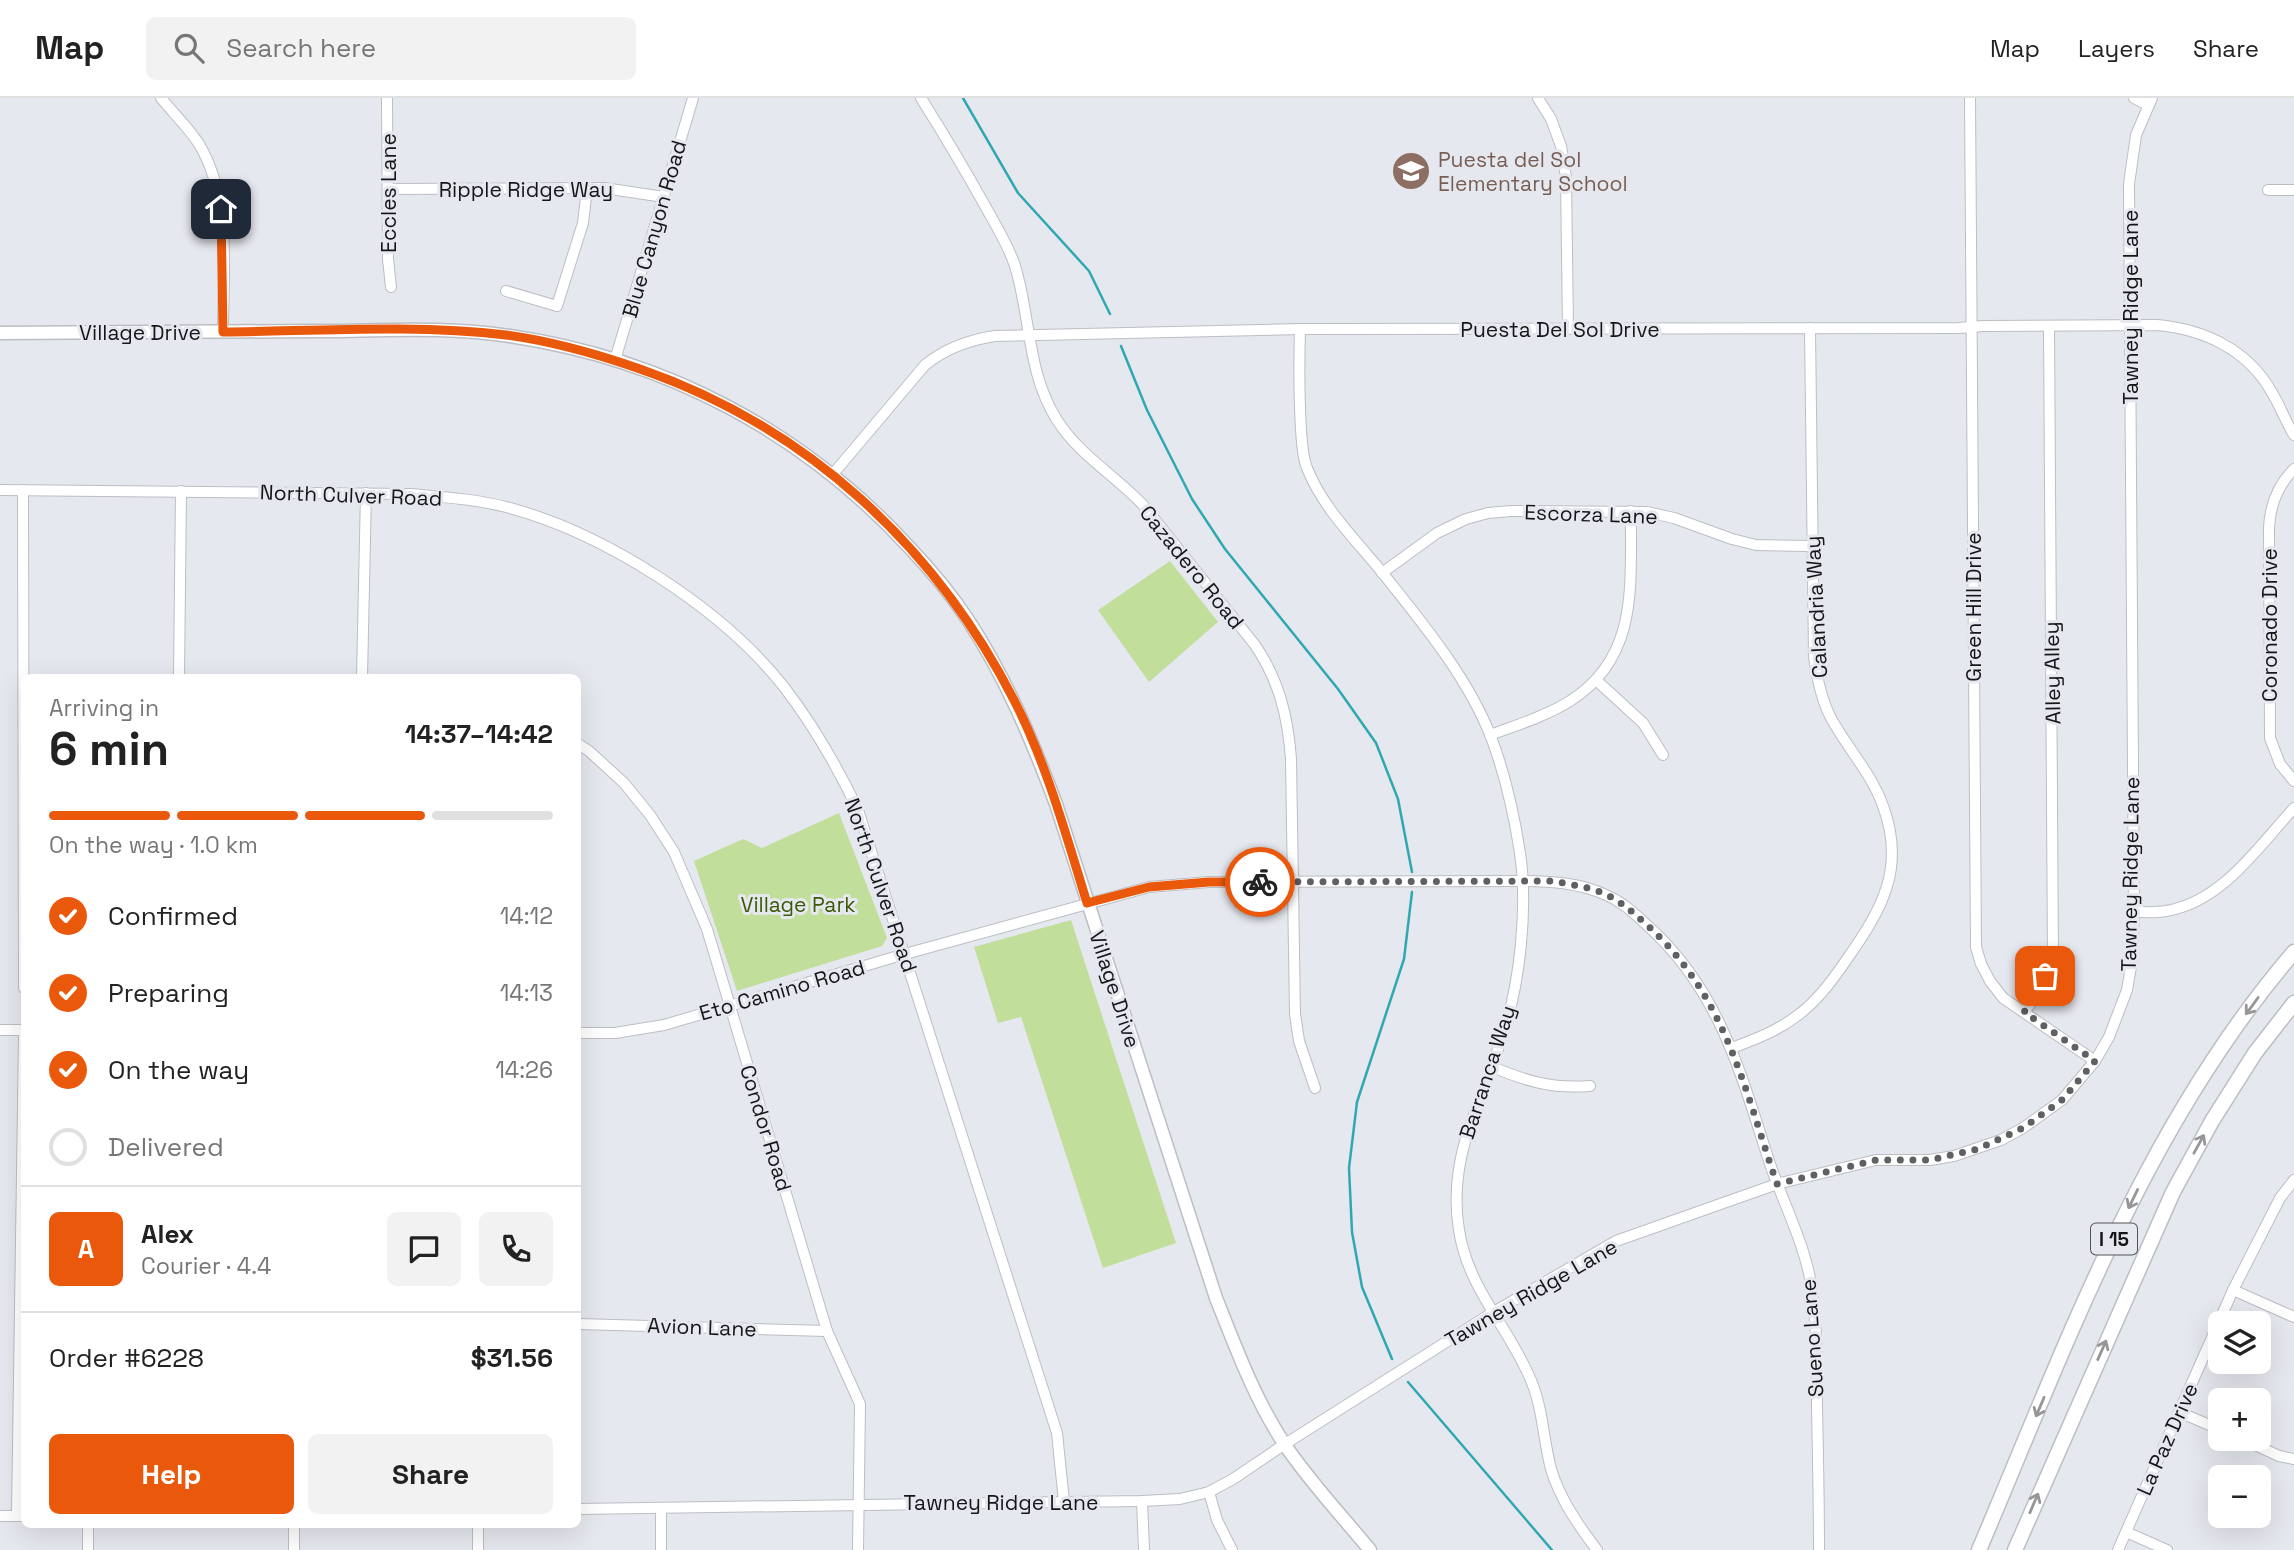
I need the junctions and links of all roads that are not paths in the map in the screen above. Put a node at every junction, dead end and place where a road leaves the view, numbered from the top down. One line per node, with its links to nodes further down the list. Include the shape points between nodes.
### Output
1 (161, 98): 22 (street, via 200,146 213,176 223,233)
2 (387, 98): 10 (street, Eccles Lane)
3 (693, 98): 13 (street, Blue Canyon Road)
4 (921, 98): 24 (street, Cazadero Road, via 1006,244 1019,278)
5 (1538, 98): 21 (street, via 1561,146 1566,177)
6 (1970, 98): 18 (street, Green Hill Drive)
7 (2134, 98): 8 (street)
8 (2150, 102): 16 (street, Tawney Ridge Lane, via 2136,135 2129,184)
9 (587, 188): 10 (street, Ripple Ridge Way); 13 (street, Ripple Ridge Way); 15 (street, via 583,223 557,306)
10 (388, 189): 14 (street, Eccles Lane)
11 (2268, 190): 12 (street)
12 (2294, 190)
13 (663, 197): 25 (street, Blue Canyon Road)
14 (391, 287)
15 (506, 291)
16 (2130, 325): 17 (street, Puesta Del Sol Drive); 26 (street, Puesta Del Sol Drive, via 2181,328 2234,350 2270,388); 48 (street, Tawney Ridge Lane)
17 (2049, 326): 18 (street, Puesta Del Sol Drive); 53 (street, Alley Alley, via 2053,958 2038,994)
18 (1972, 327): 19 (street, Puesta Del Sol Drive); 53 (street, Green Hill Drive, via 1975,930 1981,964 1990,981 2003,998)
19 (1810, 328): 21 (street, Puesta Del Sol Drive); 34 (street, Calandria Way)
20 (1300, 329): 21 (street, Puesta Del Sol Drive); 24 (street, Puesta Del Sol Drive); 35 (street, Barranca Way, via 1299,390 1306,467 1335,516)
21 (1568, 329)
22 (223, 332): 23 (main road, Village Drive); 25 (main road, Village Drive, via 472,332 551,343)
23 (0, 333)
24 (1028, 335): 28 (street, Puesta Del Sol Drive, via 974,339 938,355 912,378); 46 (street, Cazadero Road, via 1039,382 1064,431 1144,506 1255,645 1273,675 1290,737)
25 (615, 360): 28 (main road, Village Drive, via 736,410)
26 (2294, 435)
27 (2294, 469): 43 (street, Coronado Drive, via 2273,499 2269,542 2270,738 2280,764)
28 (833, 474): 47 (main road, Village Drive, via 888,524 968,619 1034,744)
29 (0, 490): 30 (street, North Culver Road)
30 (23, 490): 31 (street, North Culver Road); 36 (street)
31 (181, 491): 32 (street, North Culver Road); 37 (street)
32 (366, 493): 38 (street); 50 (street, North Culver Road, via 462,499 550,522 653,573 713,618 782,685 834,760 858,810)
33 (1631, 511): 34 (street, Escorza Lane, via 1661,514 1756,545); 35 (street, Escorza Lane, via 1511,511 1477,516 1437,533); 39 (street, via 1627,621 1616,653)
34 (1812, 547): 57 (street, Calandria Way, via 1817,681 1832,719 1883,803 1891,839 1889,884 1862,938 1808,1007 1764,1036)
35 (1382, 573): 40 (street, Barranca Way, via 1430,634)
36 (23, 674)
37 (178, 674)
38 (362, 674)
39 (1596, 680): 40 (street, via 1569,702); 42 (street, via 1643,723)
40 (1490, 735): 45 (street, Barranca Way, via 1511,805)
41 (581, 746): 52 (street, Condor Road, via 624,783 674,852 707,929)
42 (1663, 755)
43 (2294, 781)
44 (2294, 808): 48 (street, via 2206,898 2165,911)
45 (1523, 881): 46 (street, Eto Camino Road); 57 (street, Sueno Lane, via 1584,887 1626,906 1697,981); 59 (street, Barranca Way, via 1516,979)
46 (1294, 882): 47 (street, Eto Camino Road, via 1176,884); 61 (street, Cazadero Road, via 1295,1014)
47 (1087, 903): 50 (street, Eto Camino Road); 71 (main road, Village Drive, via 1216,1298 1257,1396)
48 (2134, 912): 58 (street, Tawney Ridge Lane, via 2127,990)
49 (2294, 952): 96 (highway, I 15, one-way to 96, via 2181,1110 2135,1194)
50 (905, 954): 52 (street, Eto Camino Road); 75 (street, North Culver Road, via 1057,1433)
51 (2294, 1003): 97 (highway, I 15, one-way to 51, via 2172,1192 2248,1065)
52 (730, 1005): 56 (street, Eto Camino Road, via 639,1031); 68 (street, Condor Road)
53 (2024, 1012): 58 (street, Green Hill Drive)
54 (0, 1030): 55 (street)
55 (21, 1030)
56 (581, 1033)
57 (1732, 1048): 63 (street, Sueno Lane)
58 (2095, 1061): 63 (street, Tawney Ridge Lane, via 2062,1100 2023,1128 1990,1144 1930,1160 1876,1160)
59 (1492, 1067): 60 (street, via 1554,1087); 65 (street, Barranca Way, via 1464,1139 1456,1190 1463,1249)
60 (1590, 1086)
61 (1315, 1088)
62 (2294, 1180): 64 (street, La Paz Drive, via 2280,1198)
63 (1777, 1184): 65 (street, Tawney Ridge Lane, via 1616,1241); 95 (street, Sueno Lane, via 1812,1288)
64 (2233, 1290): 66 (street); 69 (street, La Paz Drive)
65 (1492, 1313): 71 (street, Tawney Ridge Lane); 94 (street, Barranca Way, via 1532,1381 1556,1483)
66 (2294, 1317)
67 (581, 1324): 68 (street, Avion Lane)
68 (827, 1331): 77 (street, Condor Road, via 860,1404)
69 (2179, 1412): 70 (street); 85 (street, La Paz Drive)
70 (2208, 1424)
71 (1285, 1444): 74 (street, Tawney Ridge Lane); 93 (main road, Village Drive)
72 (2268, 1451): 73 (street)
73 (2294, 1459)
74 (1209, 1492): 76 (street, Tawney Ridge Lane); 92 (street)
75 (1064, 1502): 76 (street, Tawney Ridge Lane); 77 (street, Tawney Ridge Lane)
76 (1142, 1502): 91 (street)
77 (859, 1504): 78 (street, Tawney Ridge Lane); 90 (street, Condor Road)
78 (661, 1507): 79 (street, Tawney Ridge Lane); 89 (street)
79 (581, 1508)
80 (0, 1516): 81 (street)
81 (21, 1516)
82 (88, 1528): 86 (street)
83 (294, 1528): 87 (street)
84 (478, 1528): 88 (street)
85 (2126, 1532): 98 (street, La Paz Drive); 99 (street)
86 (88, 1550)
87 (294, 1550)
88 (478, 1550)
89 (661, 1550)
90 (858, 1550)
91 (1144, 1550)
92 (1231, 1550)
93 (1370, 1550)
94 (1597, 1550)
95 (1819, 1550)
96 (1979, 1550)
97 (2015, 1550)
98 (2118, 1550)
99 (2167, 1550)

